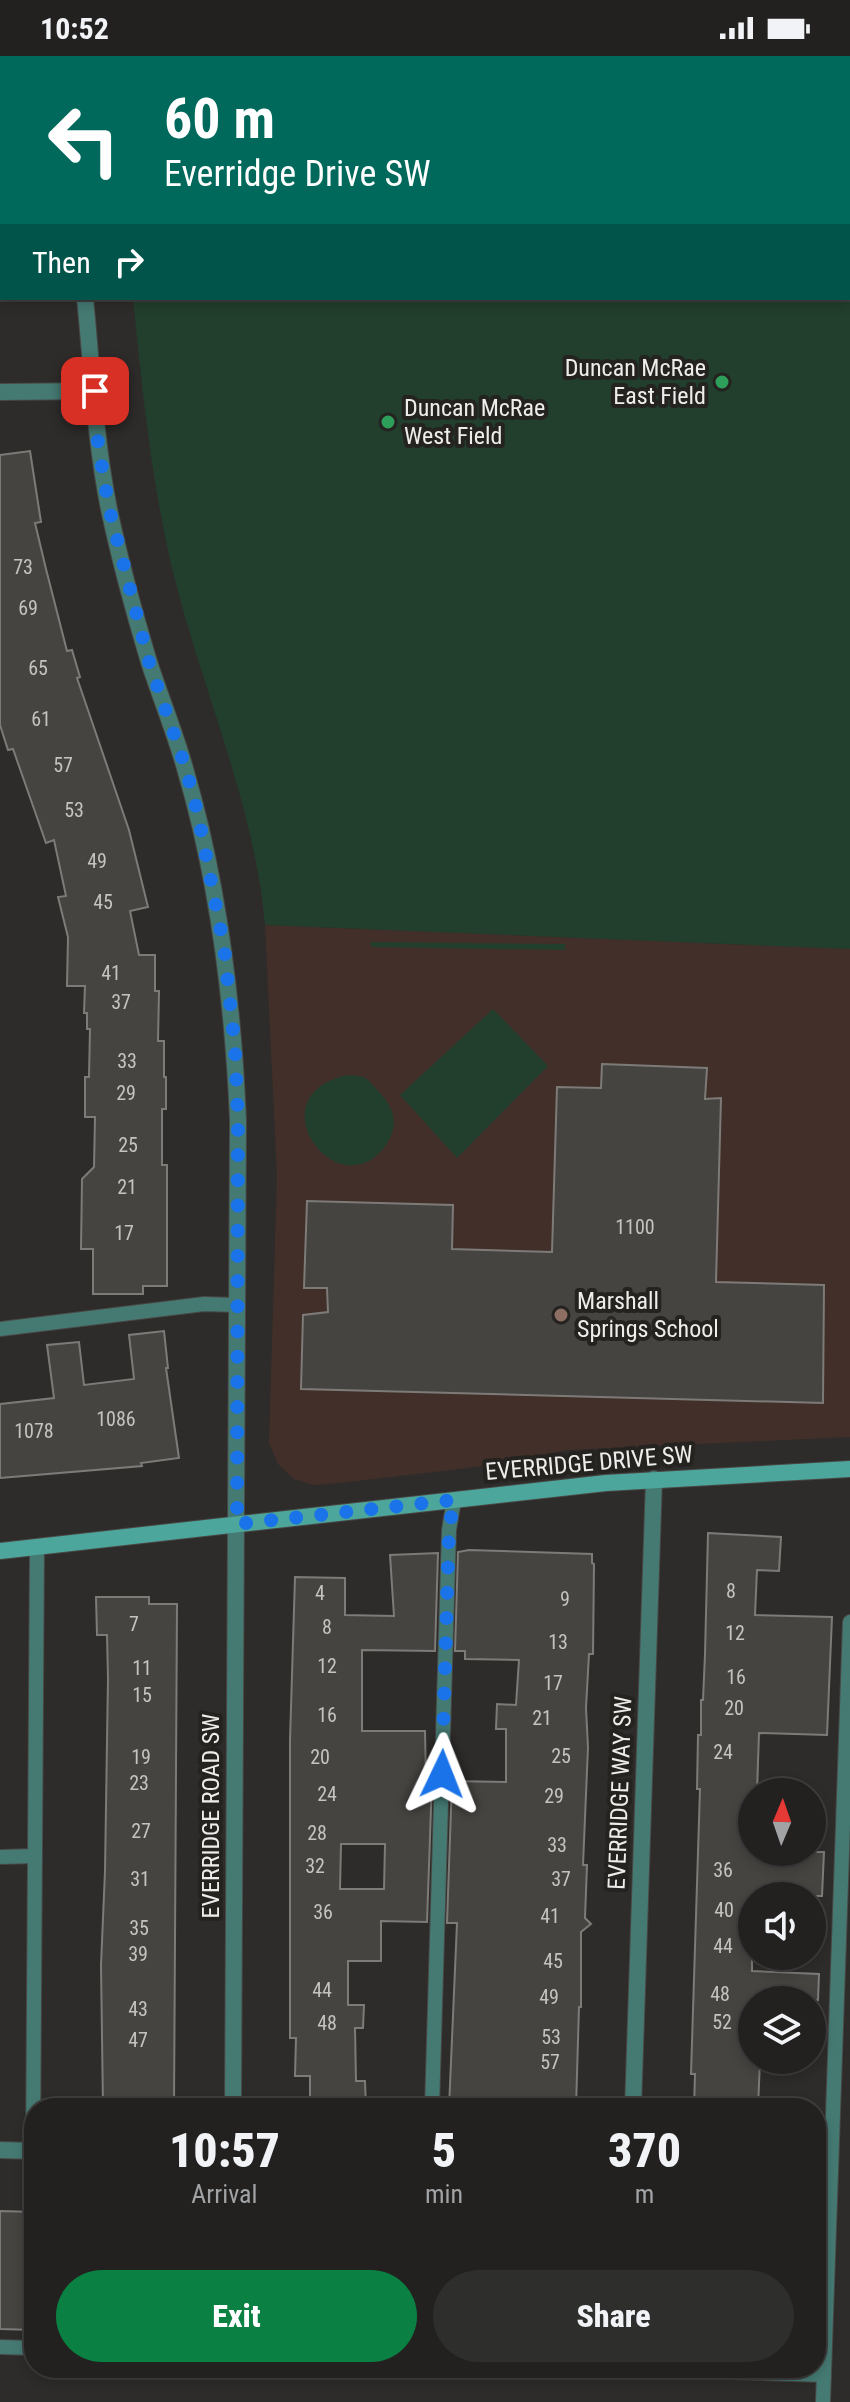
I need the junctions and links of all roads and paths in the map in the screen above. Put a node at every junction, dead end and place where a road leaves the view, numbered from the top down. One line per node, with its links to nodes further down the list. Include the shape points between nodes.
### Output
1 (85, 300): 2 (street, EVERRIDGE ROAD SW)
2 (95, 391): 3 (street); 4 (street, EVERRIDGE ROAD SW, via 112,521 149,662 186,769 224,947 238,1120)
3 (0, 392)
4 (237, 1305): 5 (lane, via 204,1304); 9 (street, EVERRIDGE ROAD SW)
5 (0, 1329)
6 (850, 1469): 7 (street, EVERRIDGE DRIVE SW)
7 (654, 1479): 8 (street, EVERRIDGE DRIVE SW); 18 (street, EVERRIDGE WAY SW)
8 (454, 1500): 9 (street, EVERRIDGE DRIVE SW); 17 (lane)
9 (237, 1524): 10 (street, EVERRIDGE DRIVE SW); 16 (street, EVERRIDGE ROAD SW)
10 (37, 1547): 11 (street, EVERRIDGE DRIVE SW); 13 (lane)
11 (0, 1551)
12 (850, 1622): 21 (lane)
13 (35, 1856): 14 (lane); 15 (lane)
14 (0, 1857)
15 (33, 2098)
16 (233, 2098)
17 (432, 2098)
18 (633, 2098)
19 (0, 2150): 20 (street)
20 (24, 2151)
21 (826, 2317)
22 (0, 2347): 23 (lane)
23 (24, 2348)
24 (824, 2378): 25 (lane)
25 (823, 2402)

